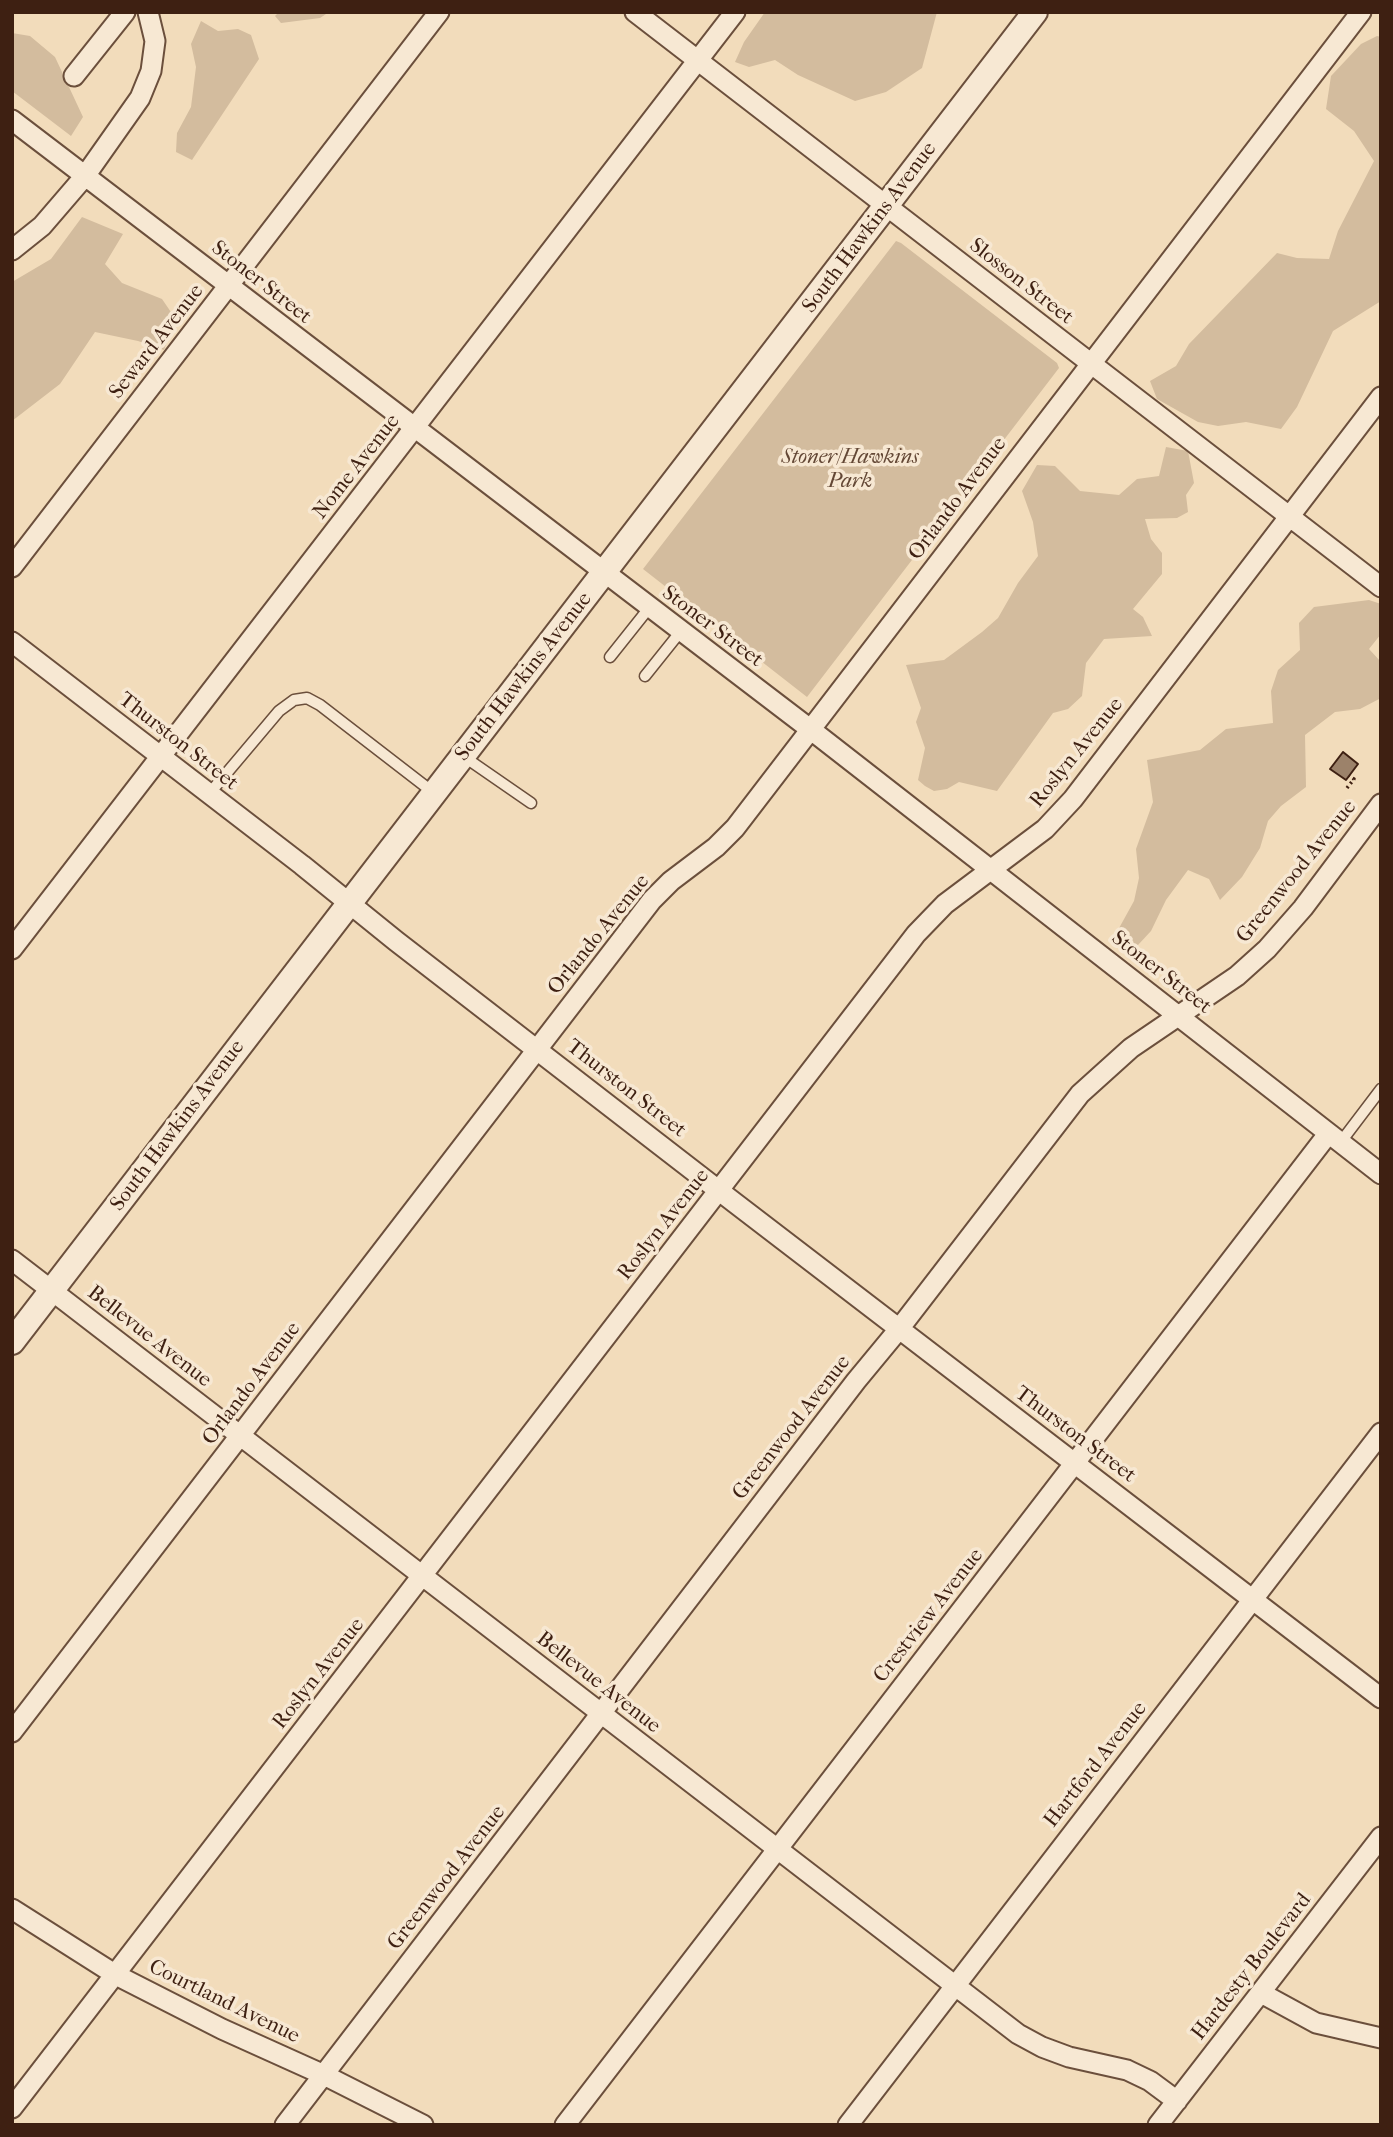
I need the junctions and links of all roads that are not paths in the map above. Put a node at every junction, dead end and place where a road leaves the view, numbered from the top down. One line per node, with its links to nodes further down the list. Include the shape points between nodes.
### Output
1 (125, 12): 9 (street)
2 (148, 12): 11 (street, via 155,41 146,85)
3 (439, 12): 14 (street, Seward Avenue)
4 (635, 12): 8 (street, Slosson Street)
5 (735, 12): 8 (street, Nome Avenue)
6 (1035, 12): 12 (street, South Hawkins Avenue)
7 (1361, 12): 15 (street, Orlando Avenue)
8 (698, 61): 12 (street, Slosson Street); 17 (street, Nome Avenue)
9 (74, 76)
10 (12, 120): 11 (street, Stoner Street)
11 (85, 176): 13 (street, via 42,226); 14 (street, Stoner Street)
12 (886, 206): 15 (street, Slosson Street); 20 (street, South Hawkins Avenue)
13 (12, 250)
14 (229, 287): 17 (street, Stoner Street); 19 (street, Seward Avenue)
15 (1090, 364): 18 (street, Slosson Street); 27 (street, Orlando Avenue)
16 (1381, 397): 18 (street, Roslyn Avenue)
17 (415, 429): 20 (street, Stoner Street); 29 (street, Nome Avenue)
18 (1289, 516): 21 (street, Slosson Street); 34 (street, Roslyn Avenue, via 1073,799 1045,829)
19 (12, 567)
20 (604, 573): 22 (street, Stoner Street); 28 (street, South Hawkins Avenue)
21 (1381, 587)
22 (649, 608): 23 (street, Stoner Street); 25 (lane)
23 (681, 631): 26 (lane); 27 (street, Stoner Street)
24 (12, 642): 29 (street, Thurston Street)
25 (610, 657)
26 (645, 676)
27 (810, 730): 34 (street, Stoner Street); 38 (street, Orlando Avenue, via 734,828 652,900)
28 (462, 756): 30 (street, South Hawkins Avenue); 32 (lane)
29 (161, 758): 31 (street, Thurston Street); 36 (street, Nome Avenue)
30 (434, 793): 31 (lane, via 307,698 279,710); 35 (street, South Hawkins Avenue)
31 (208, 795): 35 (street, Thurston Street)
32 (531, 803)
33 (1381, 804): 37 (street, Greenwood Avenue, via 1267,949)
34 (991, 871): 37 (street, Stoner Street); 42 (street, Roslyn Avenue, via 916,933)
35 (349, 902): 38 (street, Thurston Street); 44 (street, South Hawkins Avenue)
36 (12, 949)
37 (1180, 1016): 40 (street, Stoner Street); 45 (street, Greenwood Avenue, via 1131,1048 1080,1094)
38 (538, 1049): 42 (street, Thurston Street); 48 (street, Orlando Avenue)
39 (1381, 1089): 40 (lane)
40 (1334, 1139): 41 (street, Stoner Street); 49 (street, Crestview Avenue)
41 (1381, 1174)
42 (720, 1191): 45 (street, Thurston Street); 50 (street, Roslyn Avenue)
43 (12, 1261): 44 (street, Bellevue Avenue)
44 (52, 1291): 46 (street, South Hawkins Avenue); 48 (street, Bellevue Avenue)
45 (900, 1329): 49 (street, Thurston Street); 53 (street, Greenwood Avenue)
46 (12, 1342)
47 (1381, 1433): 51 (street, Hartford Avenue)
48 (240, 1437): 50 (street, Bellevue Avenue); 54 (street, Orlando Avenue)
49 (1074, 1464): 51 (street, Thurston Street); 56 (street, Crestview Avenue)
50 (423, 1577): 53 (street, Bellevue Avenue); 58 (street, Roslyn Avenue)
51 (1254, 1601): 52 (street, Thurston Street); 59 (street, Hartford Avenue)
52 (1381, 1698)
53 (601, 1715): 56 (street, Bellevue Avenue); 62 (street, Greenwood Avenue)
54 (12, 1732)
55 (1381, 1837): 60 (street, Hardesty Boulevard)
56 (777, 1849): 59 (street, Bellevue Avenue); 67 (street, Crestview Avenue)
57 (12, 1909): 58 (street, Courtland Avenue)
58 (116, 1975): 62 (street, Courtland Avenue); 64 (street, Roslyn Avenue)
59 (954, 1986): 63 (street, Bellevue Avenue, via 1042,2047 1127,2070); 68 (street, Hartford Avenue)
60 (1261, 1993): 61 (street, via 1316,2023); 63 (street, Hardesty Boulevard)
61 (1381, 2038)
62 (324, 2075): 65 (street, Greenwood Avenue); 66 (street, Courtland Avenue)
63 (1177, 2101): 69 (street, Hardesty Boulevard)
64 (12, 2108)
65 (285, 2125)
66 (423, 2125)
67 (565, 2125)
68 (848, 2125)
69 (1158, 2125)

